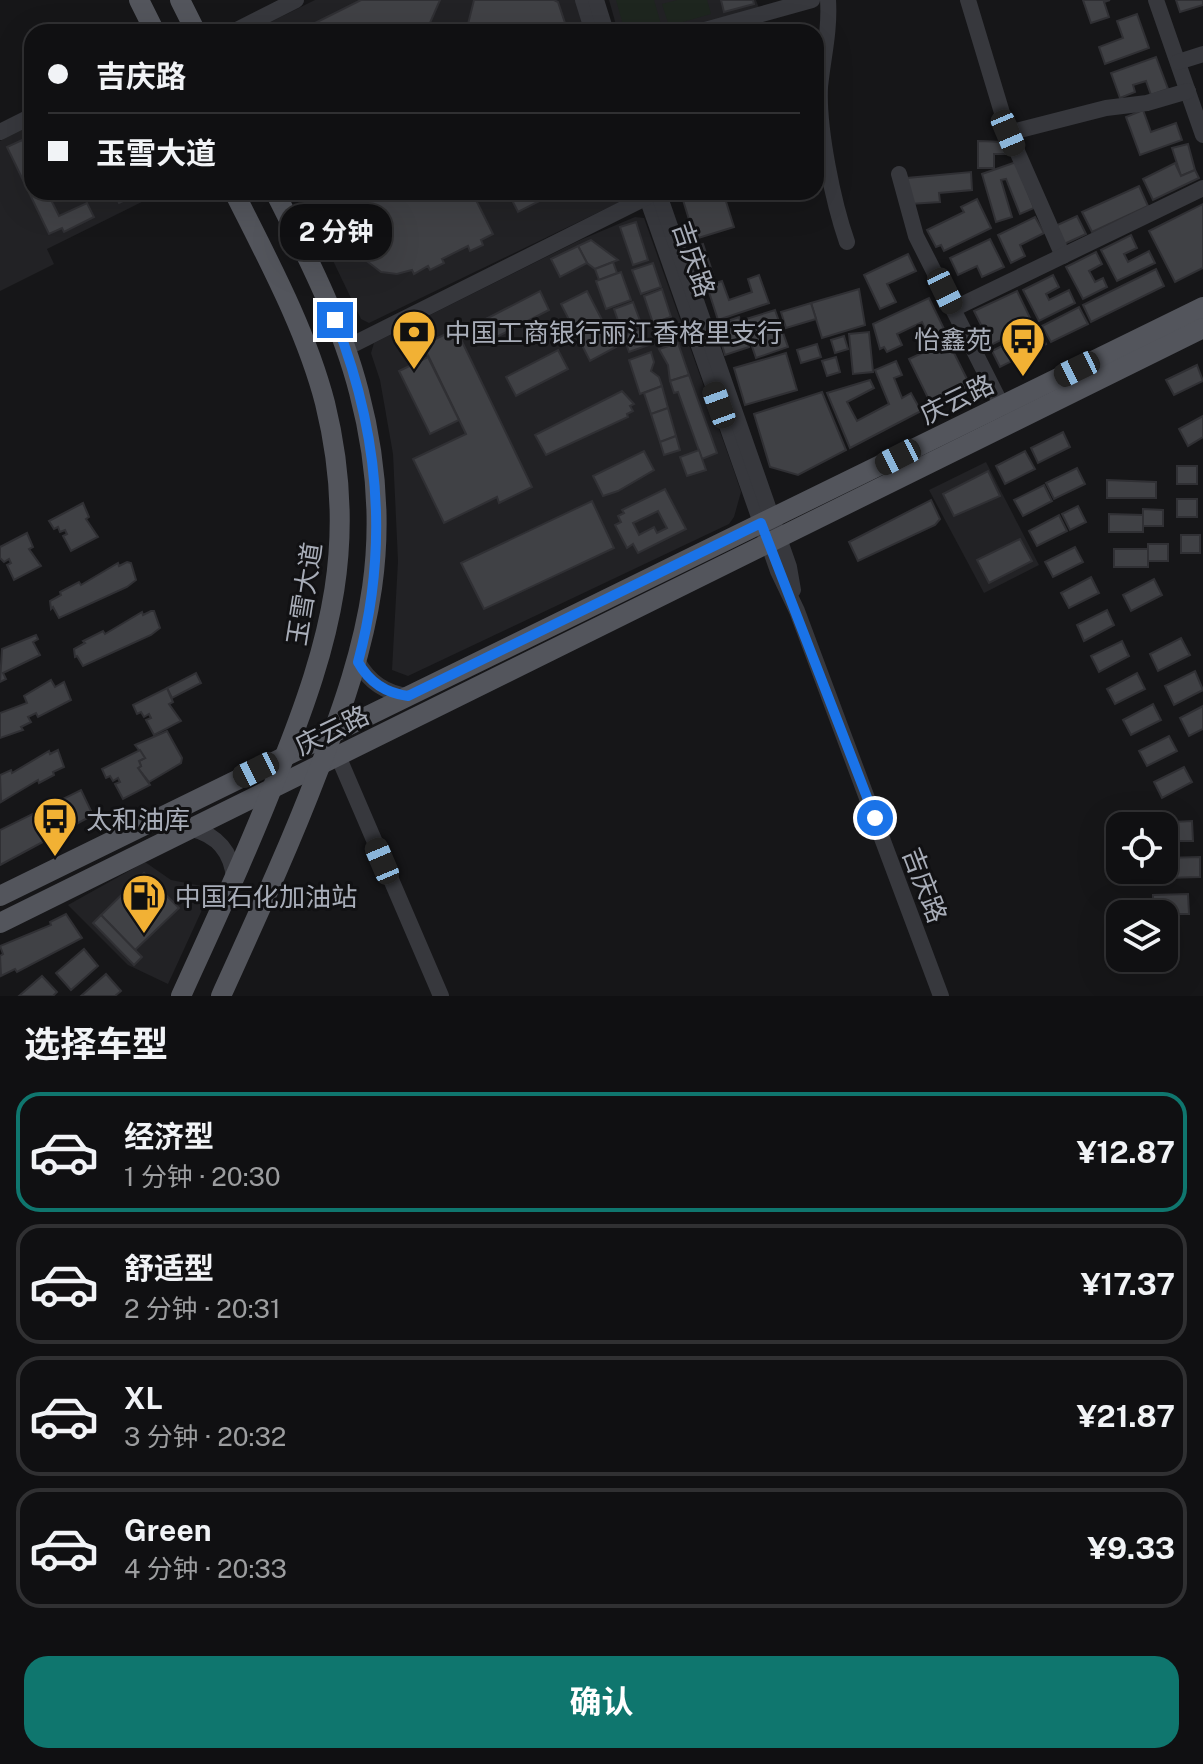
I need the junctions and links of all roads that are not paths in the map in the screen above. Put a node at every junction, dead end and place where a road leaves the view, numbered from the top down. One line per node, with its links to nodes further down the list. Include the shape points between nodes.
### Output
1 (139, 0): 10 (main road)
2 (180, 0): 11 (main road)
3 (296, 0): 12 (street)
4 (583, 0): 13 (street)
5 (596, 0): 14 (street)
6 (812, 0): 15 (street)
7 (828, 0): 18 (street)
8 (968, 0): 22 (street)
9 (1156, 0): 17 (street)
10 (151, 24)
11 (192, 24)
12 (249, 24)
13 (590, 24)
14 (604, 24)
15 (726, 24)
16 (1203, 54): 17 (street)
17 (1178, 62): 19 (street)
18 (824, 64)
19 (1188, 91): 22 (street); 24 (street)
20 (24, 120): 21 (street)
21 (0, 132)
22 (1008, 133): 32 (street)
23 (824, 134): 31 (street)
24 (1203, 135)
25 (899, 174): 34 (street, via 916,236)
26 (1203, 188): 32 (street)
27 (238, 200): 43 (main road, 玉雪大道, via 310,356 337,471 340,547 334,603 317,671)
28 (279, 200): 36 (main road)
29 (638, 200): 36 (street)
30 (652, 200): 38 (street, 吉庆路)
31 (847, 242)
32 (1063, 256): 34 (street)
33 (1203, 307): 37 (main road, 庆云路)
34 (953, 309): 37 (street)
35 (1203, 328): 39 (main road, 庆云路)
36 (346, 348): 40 (main road, via 370,441 377,520 372,599)
37 (1002, 406): 38 (main road, 庆云路)
38 (767, 520): 39 (street, 吉庆路); 41 (main road, 庆云路)
39 (774, 541): 44 (main road, 庆云路); 53 (street, 吉庆路)
40 (358, 662): 41 (street, via 375,684); 42 (main road)
41 (408, 696): 42 (main road, 庆云路)
42 (333, 733): 43 (main road, 庆云路); 44 (main road)
43 (285, 756): 45 (main road, 玉雪大道); 48 (main road, 庆云路)
44 (330, 761): 45 (main road, 庆云路); 51 (main road); 52 (street)
45 (272, 789): 46 (main road, 庆云路); 47 (main road, 玉雪大道)
46 (192, 829): 47 (street, via 207,833 225,848); 49 (main road, 庆云路)
47 (234, 879): 50 (main road, 玉雪大道)
48 (0, 896)
49 (0, 923)
50 (181, 996)
51 (221, 996)
52 (441, 996)
53 (941, 996)

